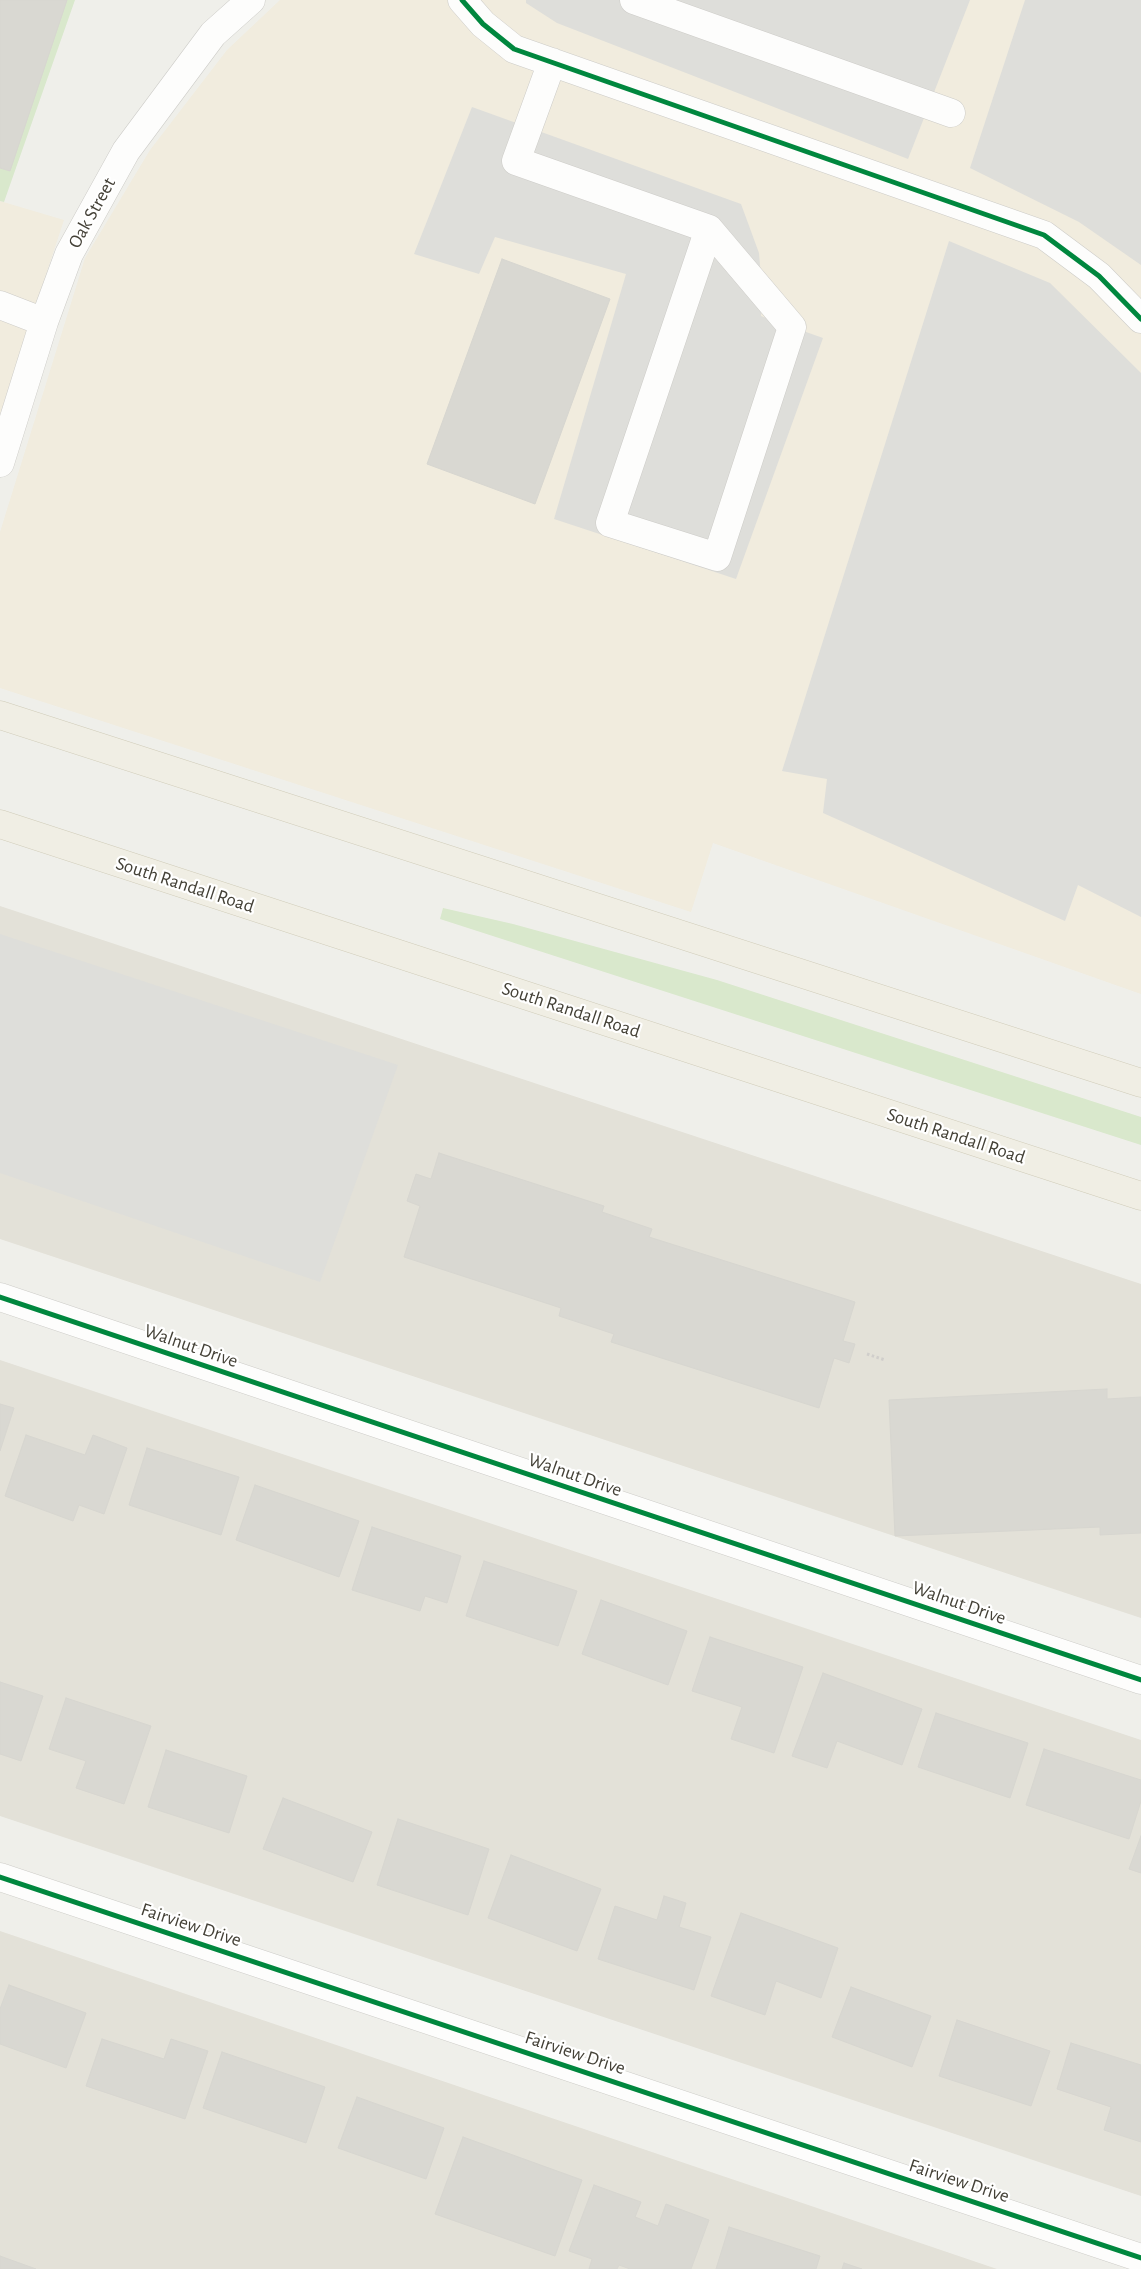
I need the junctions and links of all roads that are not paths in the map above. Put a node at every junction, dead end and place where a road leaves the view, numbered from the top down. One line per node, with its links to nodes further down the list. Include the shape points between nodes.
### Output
1 (251, 0): 9 (street, Oak Street, via 213,34 126,151 69,254)
2 (462, 0): 4 (street, via 483,24 514,49)
3 (634, 0): 5 (street)
4 (552, 62): 6 (street, via 516,161); 8 (street, via 1044,235 1099,276)
5 (951, 113)
6 (709, 228): 6 (street, via 792,327 716,557 610,523)
7 (0, 305): 9 (street)
8 (1141, 319)
9 (44, 322): 10 (street, Oak Street)
10 (0, 462)
11 (0, 715): 13 (main road)
12 (0, 824): 14 (main road, South Randall Road)
13 (1141, 1083)
14 (1141, 1196)
15 (0, 1297): 16 (street, Walnut Drive)
16 (1141, 1680)
17 (0, 1877): 18 (street, Fairview Drive)
18 (1141, 2258)

